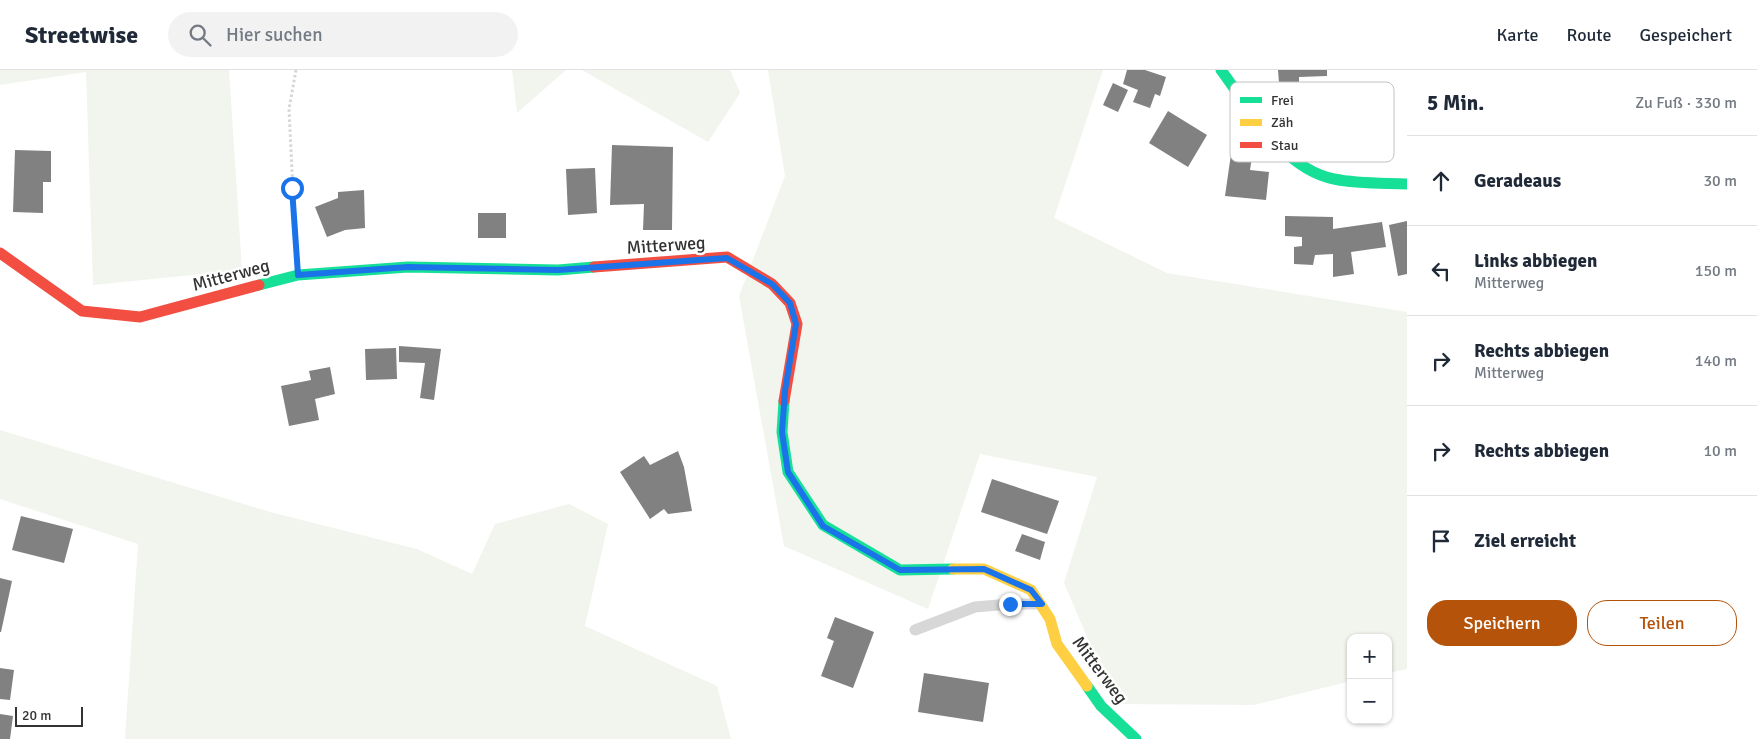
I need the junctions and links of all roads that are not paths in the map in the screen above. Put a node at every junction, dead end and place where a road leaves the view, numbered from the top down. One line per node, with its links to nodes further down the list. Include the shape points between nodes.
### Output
1 (1221, 70): 2 (street)
2 (1230, 82)
3 (1297, 162): 4 (street, via 1333,179)
4 (1407, 184)
5 (0, 253): 6 (street, Mitterweg, via 82,311 140,317 298,275 408,267 558,270 727,258 772,284 790,303 796,324 782,432 788,472 823,526 900,570 984,569 1031,590)
6 (1042, 604): 7 (lane, via 975,607); 8 (street, Mitterweg, via 1057,644 1101,706)
7 (915, 630)
8 (1136, 739)

